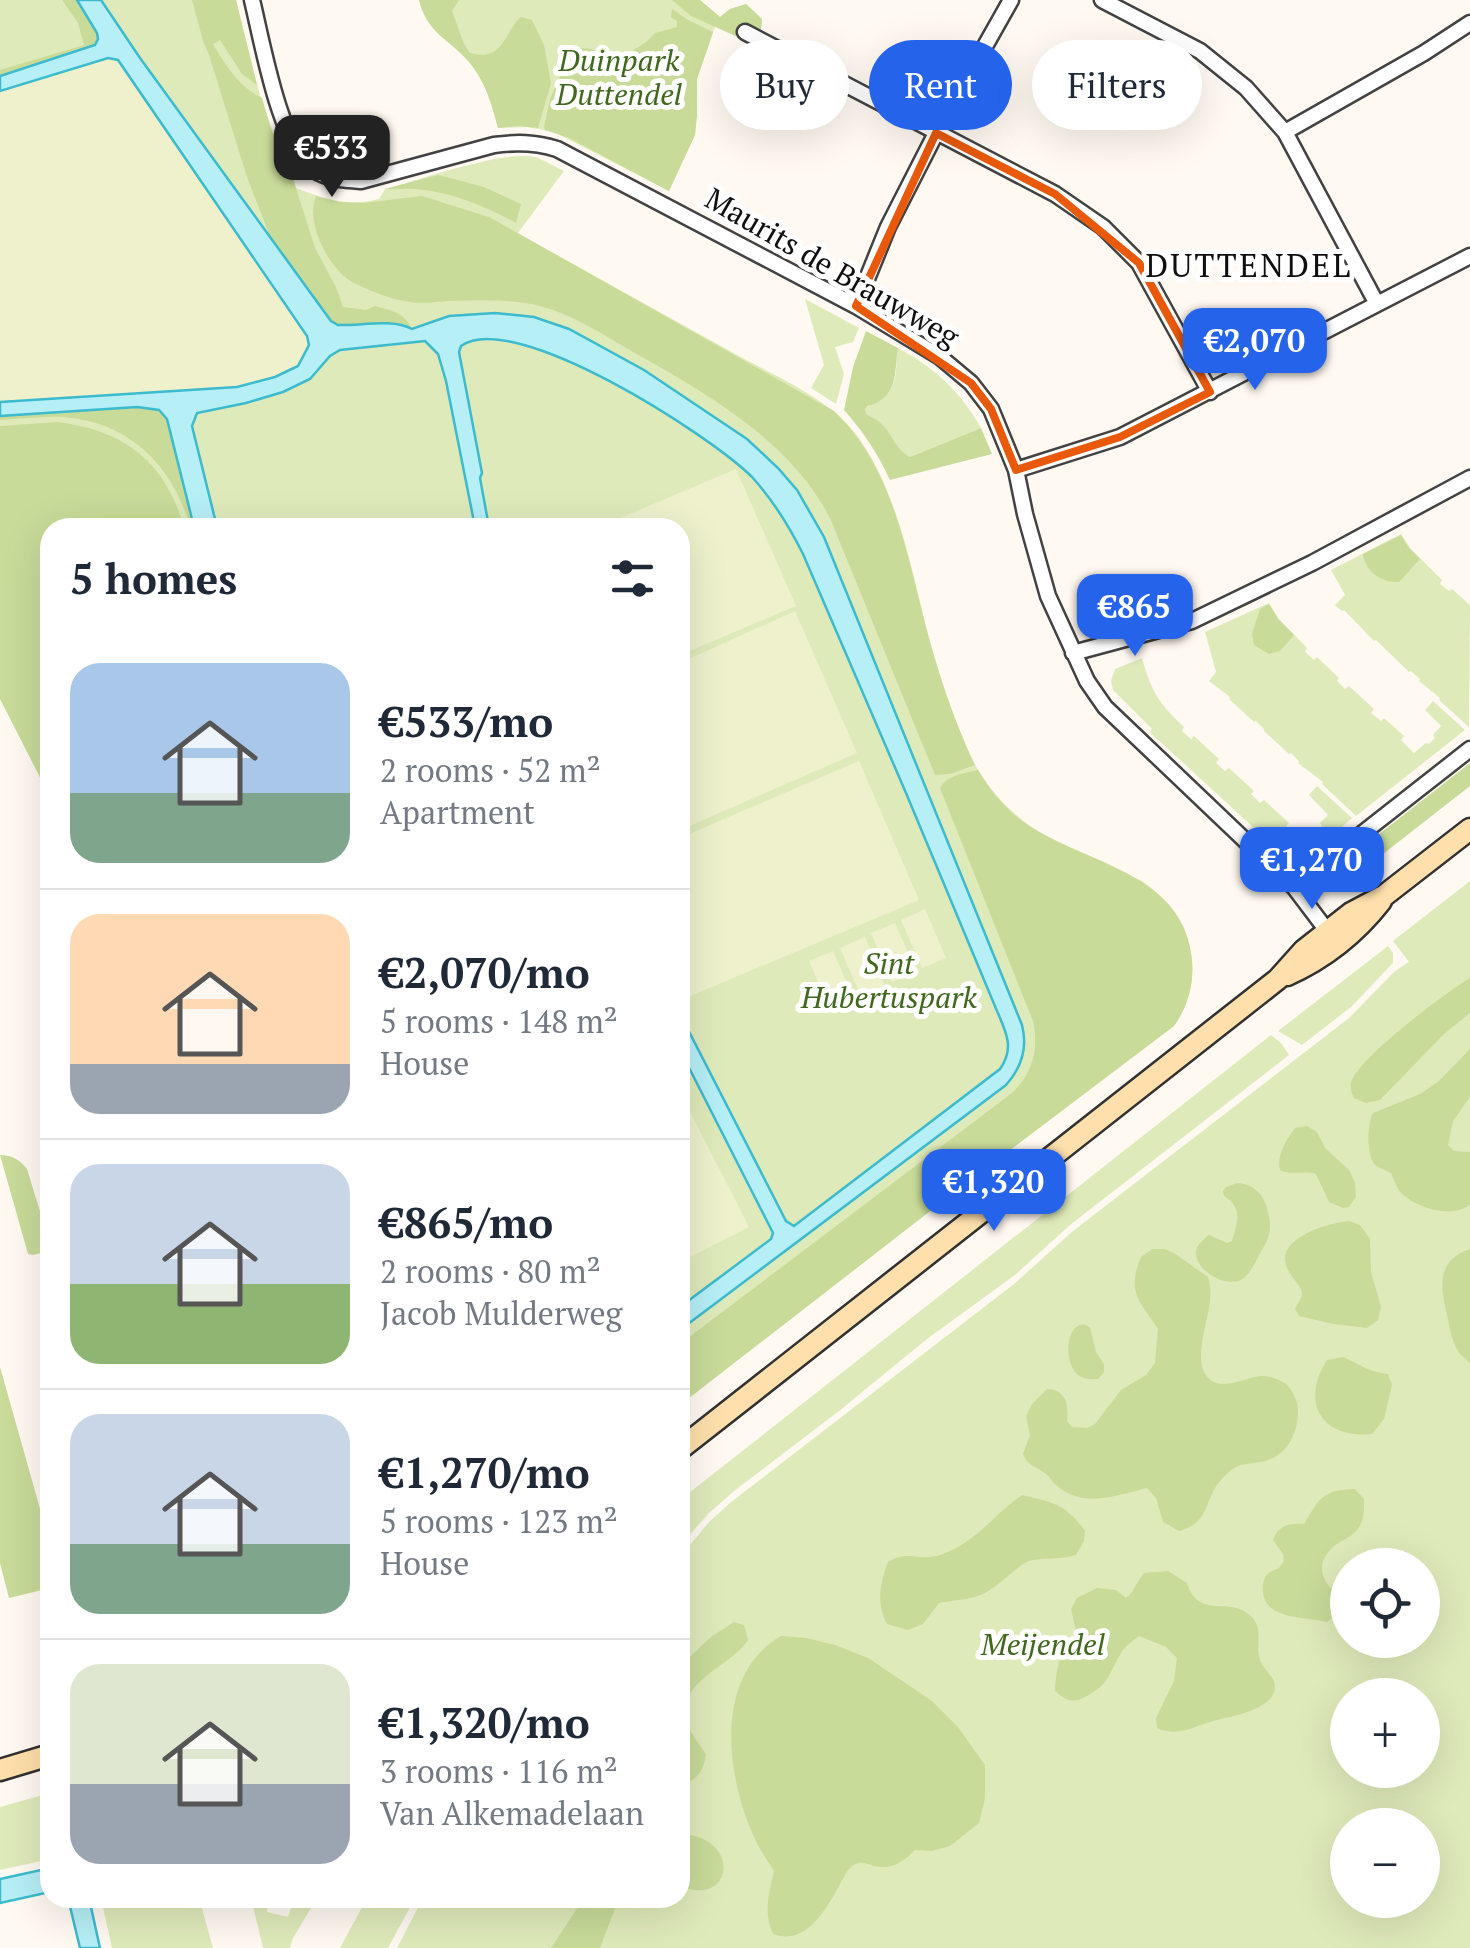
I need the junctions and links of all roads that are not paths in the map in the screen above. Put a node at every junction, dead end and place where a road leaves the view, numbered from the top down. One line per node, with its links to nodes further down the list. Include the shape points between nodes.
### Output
1 (252, 0): 10 (street, Maurits de Brauwweg, via 293,145 314,170 360,181 494,145 538,144)
2 (1011, 0): 6 (street)
3 (1102, 0): 7 (street, via 1200,51)
4 (1470, 23): 7 (street)
5 (745, 32): 6 (street)
6 (936, 132): 10 (street); 11 (street, via 1103,227 1139,263)
7 (1285, 132): 9 (street)
8 (1470, 256): 9 (street)
9 (1377, 304): 11 (street)
10 (856, 306): 12 (street, Maurits de Brauwweg, via 940,356 971,384 992,408)
11 (1210, 392): 12 (street, via 1120,437)
12 (1016, 470): 14 (street, Maurits de Brauwweg, via 1048,596)
13 (1470, 478): 14 (street, via 1192,620)
14 (1074, 653): 17 (street, Maurits de Brauwweg, via 1105,707)
15 (1470, 748): 17 (street)
16 (1470, 829): 18 (main road)
17 (1294, 887): 19 (street, Maurits de Brauwweg)
18 (1385, 895): 19 (main road); 20 (main road, via 1360,926 1314,963)
19 (1328, 932): 20 (main road)
20 (1278, 979): 21 (main road)
21 (690, 1441)
22 (40, 1758): 23 (main road)
23 (0, 1770)

